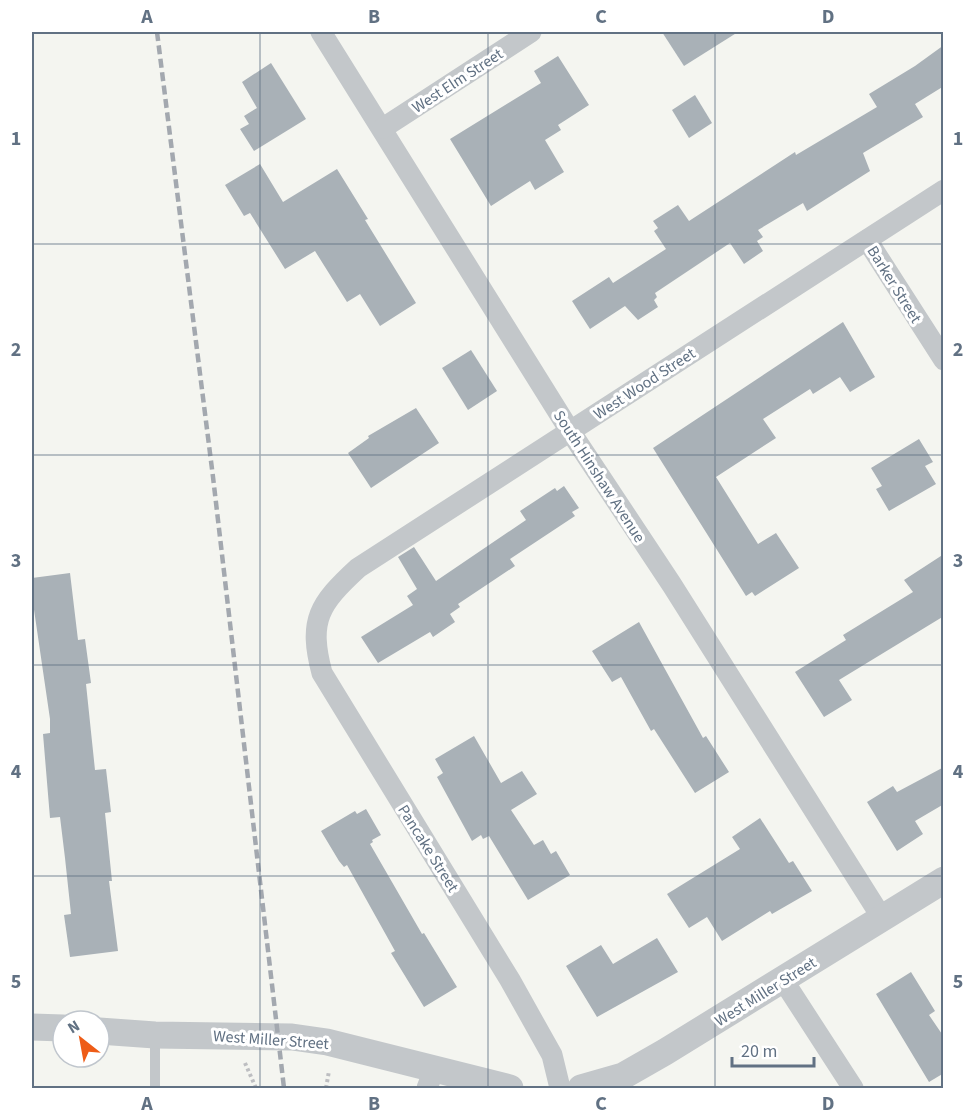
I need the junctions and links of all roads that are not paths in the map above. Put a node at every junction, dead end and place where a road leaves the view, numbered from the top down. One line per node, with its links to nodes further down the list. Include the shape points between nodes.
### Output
1 (321, 32): 3 (street, South Hinshaw Avenue)
2 (531, 32): 3 (street, West Elm Street)
3 (383, 128): 7 (street, South Hinshaw Avenue)
4 (944, 190): 5 (street, West Wood Street)
5 (867, 240): 6 (street, Barker Street); 7 (street, West Wood Street)
6 (944, 360)
7 (570, 431): 8 (street, West Wood Street, via 358,568); 10 (street, South Hinshaw Avenue)
8 (323, 606): 19 (street, Pancake Street, via 314,632 322,674 510,980 552,1055)
9 (944, 880): 10 (street, West Miller Street)
10 (882, 918): 11 (street, West Miller Street)
11 (783, 980): 20 (street, West Miller Street, via 623,1076); 21 (street)
12 (32, 1027): 13 (street)
13 (51, 1028)
14 (111, 1032): 15 (street, West Miller Street)
15 (155, 1035): 16 (street, West Miller Street, via 304,1039 351,1047); 17 (lane)
16 (431, 1079): 18 (street, West Miller Street)
17 (154, 1089)
18 (510, 1089)
19 (560, 1089)
20 (581, 1089)
21 (853, 1089)

